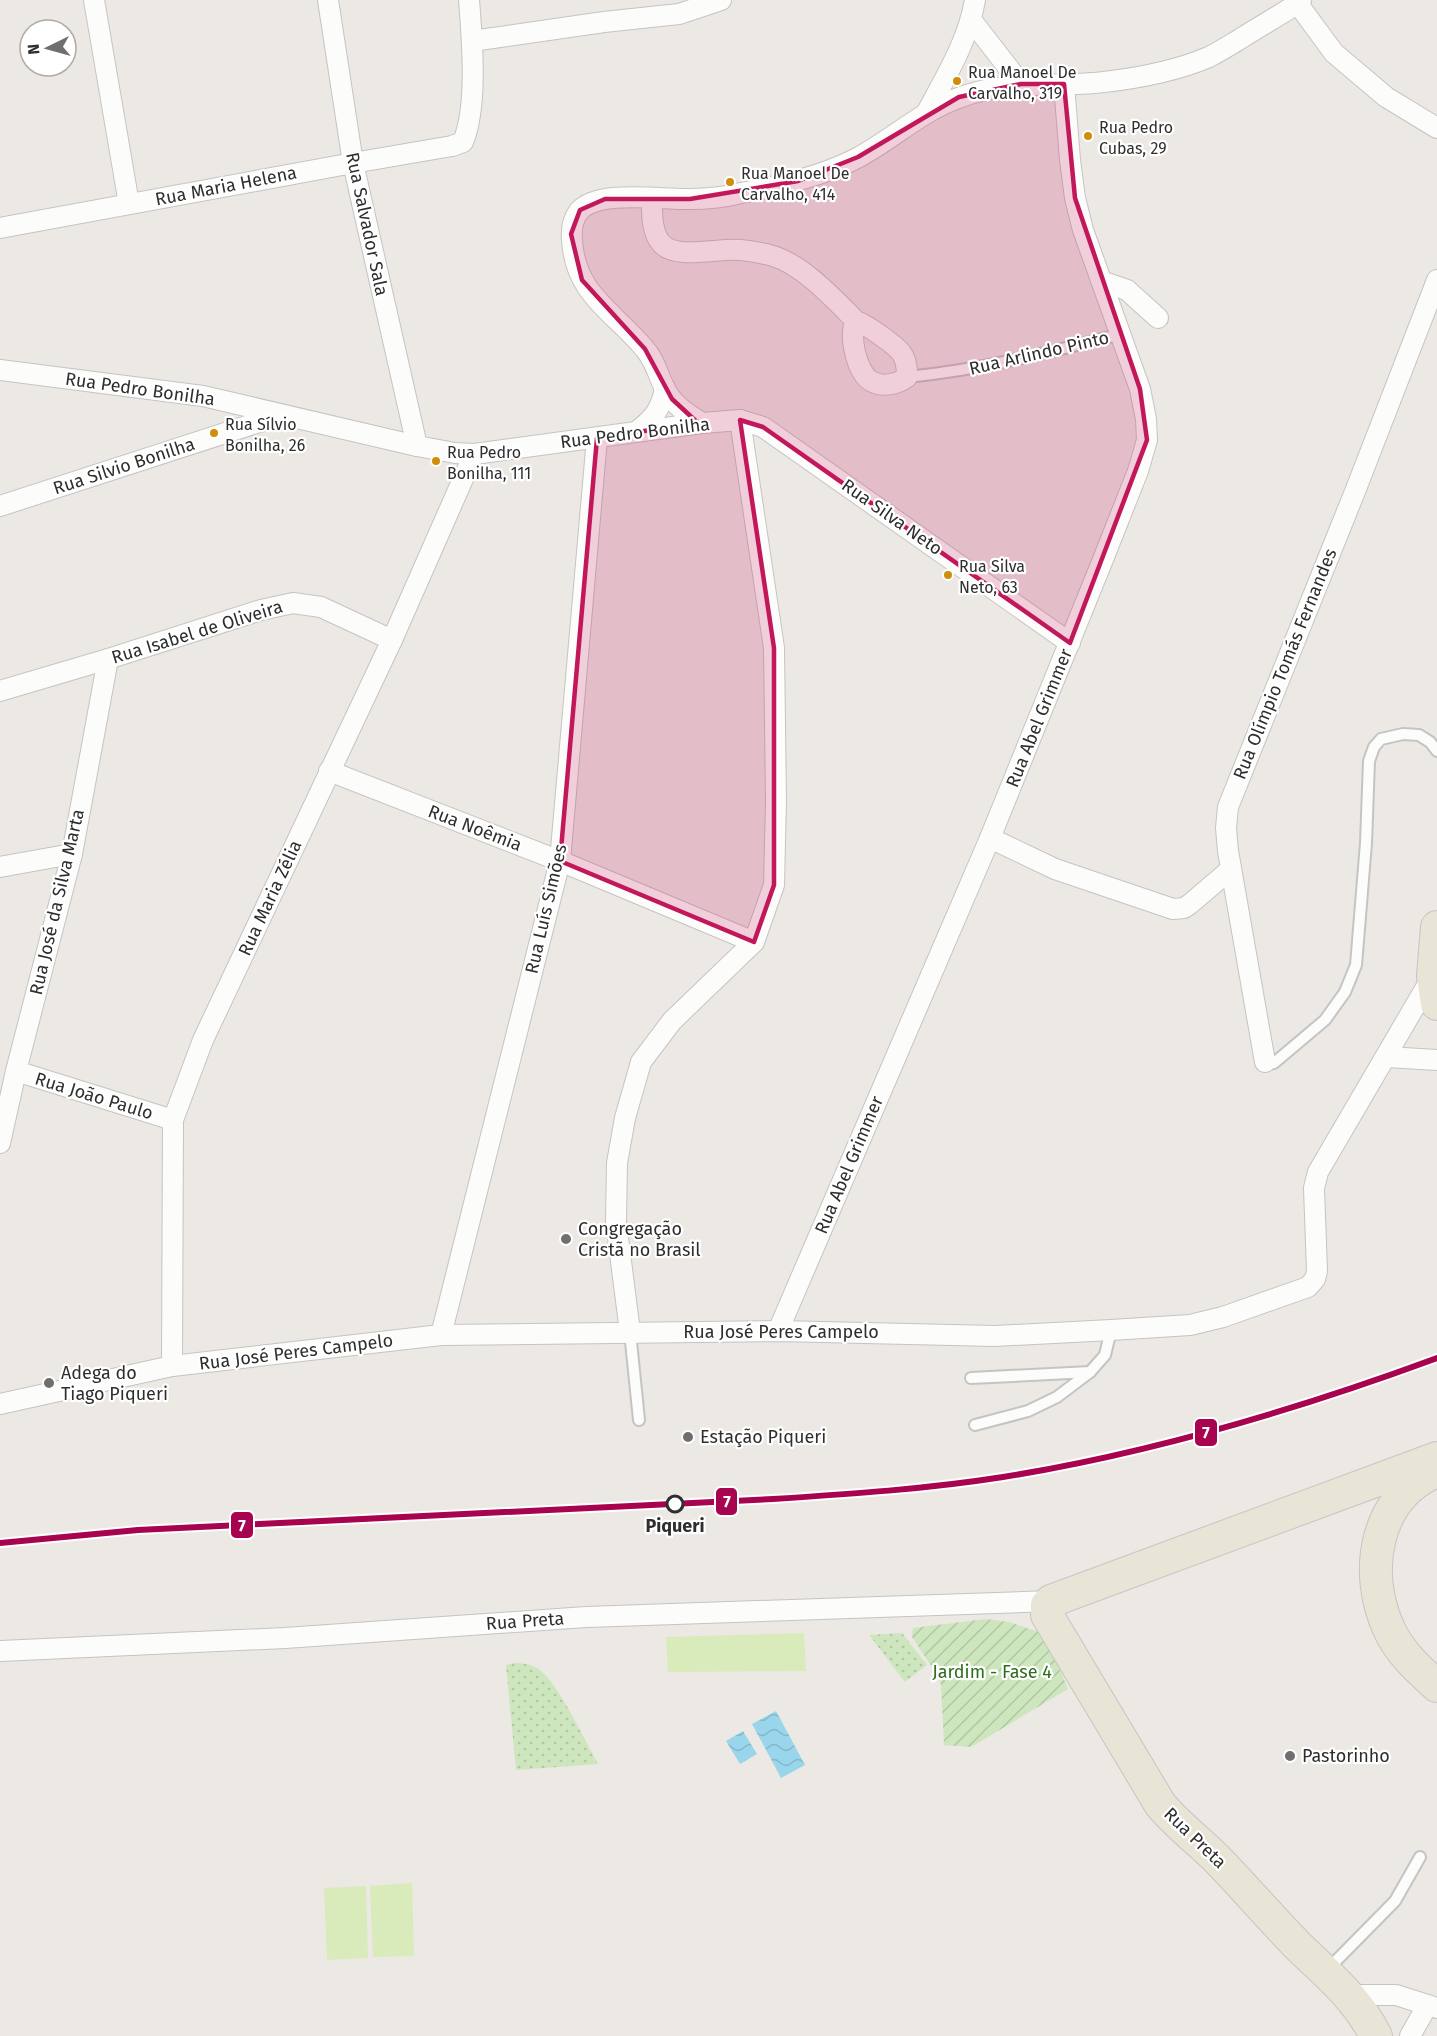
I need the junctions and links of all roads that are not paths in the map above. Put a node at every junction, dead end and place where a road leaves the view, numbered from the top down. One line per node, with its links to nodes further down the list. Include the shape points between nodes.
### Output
1 (94, 0): 15 (street)
2 (328, 0): 13 (street, Rua Salvador Sala)
3 (469, 0): 8 (street)
4 (721, 0): 8 (street, via 679,14)
5 (975, 0): 7 (street)
6 (1298, 1): 10 (street, via 1210,56 1134,78); 12 (street, via 1334,53 1386,97)
7 (972, 21): 9 (street); 11 (street)
8 (472, 41): 13 (street, Rua Maria Helena, via 471,93 463,142)
9 (1021, 84): 10 (street); 11 (street, via 959,97)
10 (1064, 84): 18 (street, Rua Abel Grimmer, via 1075,198)
11 (927, 112): 14 (street, via 858,158 798,181 737,194)
12 (1437, 128)
13 (352, 163): 15 (street, Rua Maria Helena); 30 (street, Rua Salvador Sala)
14 (652, 198): 20 (street, via 655,232 670,250 740,249 775,257 804,273); 24 (street, via 605,199 580,210 573,221 573,257 596,301 645,348)
15 (129, 204): 16 (street, Rua Maria Helena)
16 (0, 228)
17 (1437, 280): 43 (street, Rua Olímpio Tomás Fernandes, via 1228,807 1226,828)
18 (1101, 281): 19 (street, via 1127,290); 21 (street, Rua Abel Grimmer)
19 (1158, 318)
20 (856, 321): 23 (street, via 899,350 906,363); 23 (street, via 852,332 854,348 866,377 885,384)
21 (1121, 334): 23 (lane, Rua Arlindo Pinto, via 1004,362); 34 (street, Rua Abel Grimmer, via 1140,389 1147,440)
22 (0, 370): 25 (street, Rua Pedro Bonilha, via 203,396)
23 (907, 377)
24 (664, 388): 27 (street, via 678,406); 28 (street, via 659,410)
25 (282, 415): 30 (street, Rua Pedro Bonilha); 32 (street, Rua Silvio Bonilha)
26 (740, 420): 27 (street, Rua Pedro Bonilha); 34 (street, Rua Silva Neto, via 763,427); 45 (street, via 774,648 774,885)
27 (702, 423): 28 (street, Rua Pedro Bonilha)
28 (636, 432): 29 (street, Rua Pedro Bonilha)
29 (597, 438): 31 (street, Rua Pedro Bonilha); 41 (street, Rua Luís Simões)
30 (417, 446): 31 (street, Rua Pedro Bonilha)
31 (474, 454): 33 (street, Rua Maria Zélia)
32 (0, 506)
33 (392, 640): 35 (street, Rua Isabel de Oliveira, via 321,607 293,603); 38 (street, Rua Maria Zélia)
34 (1070, 642): 39 (street, Rua Abel Grimmer)
35 (108, 659): 36 (street, Rua Isabel de Oliveira); 40 (street, Rua José da Silva Marta)
36 (0, 691)
37 (1437, 751): 49 (lane, via 1419,735 1381,739 1374,747 1369,761 1356,965 1345,992 1325,1020 1274,1064)
38 (329, 771): 41 (street, Rua Noêmia); 52 (street, Rua Maria Zélia, via 203,1040)
39 (990, 838): 43 (street, via 1055,869 1173,909 1190,904); 55 (street, Rua Abel Grimmer)
40 (72, 854): 42 (street); 50 (street, Rua José da Silva Marta)
41 (560, 861): 45 (street, Rua Noêmia); 57 (street, Rua Luís Simões)
42 (0, 867)
43 (1232, 869): 49 (street, Rua Olímpio Tomás Fernandes)
44 (1437, 927): 46 (main road)
45 (754, 942): 56 (street, via 672,1021 641,1062 617,1163 616,1222)
46 (1435, 990): 47 (street, Rua José Peres Campelo)
47 (1387, 1057): 48 (street); 54 (street, Rua José Peres Campelo, via 1318,1172 1313,1202 1317,1271 1308,1287 1190,1325)
48 (1437, 1060)
49 (1265, 1062)
50 (16, 1071): 51 (street, Rua José da Silva Marta); 52 (street, Rua João Paulo)
51 (3, 1115): 53 (street, Rua José da Silva Marta)
52 (172, 1120): 58 (street, Rua Maria Zélia)
53 (0, 1143)
54 (1111, 1330): 55 (street, Rua José Peres Campelo, via 995,1336); 59 (lane, via 1105,1355)
55 (777, 1331): 56 (street, Rua José Peres Campelo)
56 (630, 1332): 57 (street, Rua José Peres Campelo); 62 (lane)
57 (441, 1335): 58 (street, Rua José Peres Campelo)
58 (172, 1366): 61 (street, Rua José Peres Campelo)
59 (1090, 1372): 60 (lane); 63 (lane, via 1057,1397 1028,1411)
60 (971, 1378)
61 (0, 1404)
62 (639, 1420)
63 (975, 1425)
64 (1437, 1458): 66 (main road, Rua Preta)
65 (1437, 1471): 66 (main road, via 1417,1481)
66 (1394, 1482): 67 (main road, Rua Preta); 69 (main road, via 1378,1543 1378,1601 1390,1632 1415,1666)
67 (1040, 1606): 68 (street, Rua Preta, via 586,1617 285,1638); 71 (main road, Rua Preta, via 1160,1804)
68 (0, 1651)
69 (1437, 1686)
70 (1420, 1857): 71 (lane, via 1395,1902)
71 (1325, 1972): 72 (main road, Rua Preta)
72 (1350, 1995): 73 (street, via 1396,1995); 74 (main road, Rua Preta)
73 (1432, 2007): 75 (street)
74 (1376, 2036)
75 (1410, 2036)

